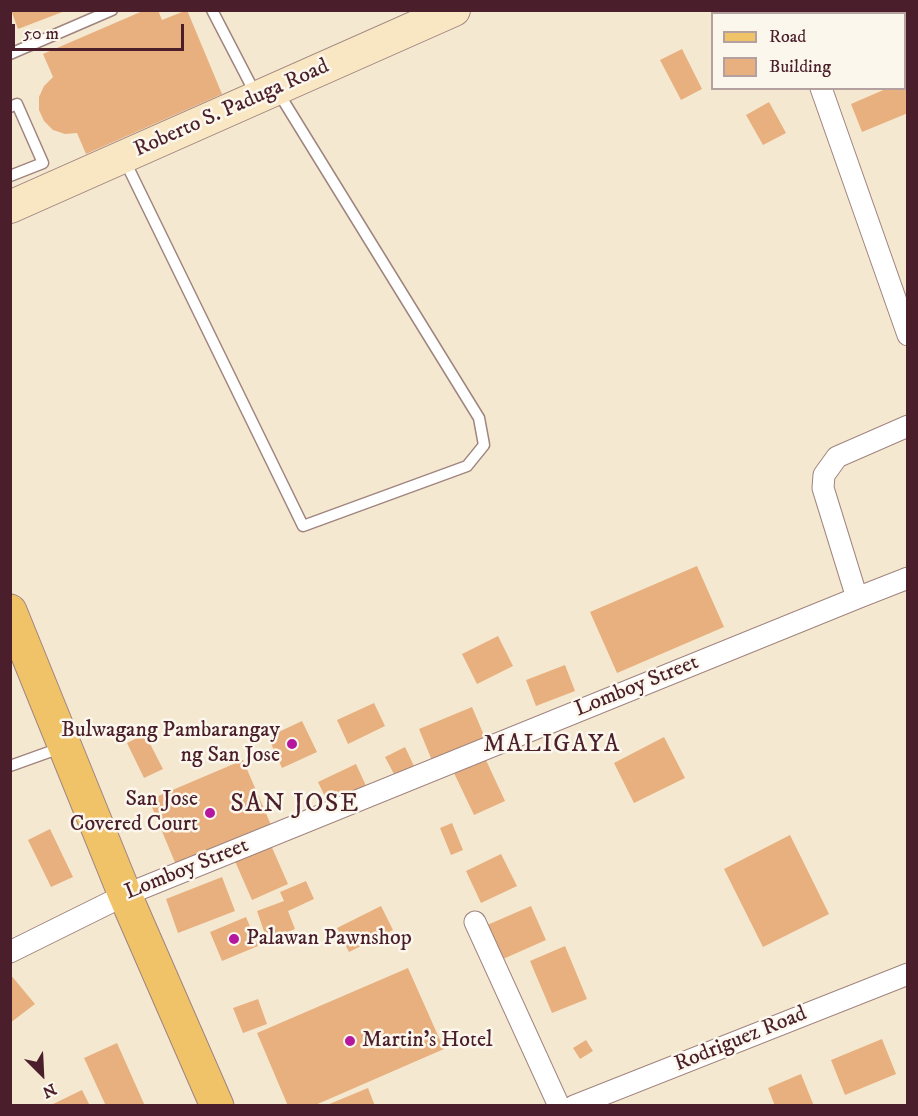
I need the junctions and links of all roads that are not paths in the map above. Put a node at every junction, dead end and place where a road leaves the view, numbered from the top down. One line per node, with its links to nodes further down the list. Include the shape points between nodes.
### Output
1 (112, 10): 4 (lane)
2 (212, 10): 6 (lane)
3 (454, 10): 6 (street, Roberto S. Paduga Road)
4 (10, 54)
5 (822, 90): 11 (street)
6 (267, 94): 8 (street, Roberto S. Paduga Road); 8 (lane, via 479,418 483,445 467,466 303,526)
7 (10, 106): 9 (lane, via 17,104 43,163)
8 (123, 157): 10 (street, Roberto S. Paduga Road)
9 (10, 176)
10 (10, 207)
11 (908, 335)
12 (908, 426): 14 (street, via 837,457 824,475 823,488)
13 (908, 578): 14 (street, Lomboy Street)
14 (856, 598): 18 (street, Lomboy Street)
15 (10, 611): 16 (main road)
16 (66, 746): 17 (lane); 18 (main road)
17 (10, 766)
18 (125, 895): 20 (street, Lomboy Street); 22 (main road)
19 (475, 922): 23 (street)
20 (10, 952)
21 (908, 974): 24 (street, Rodriguez Road)
22 (217, 1106)
23 (559, 1106)
24 (574, 1106)

